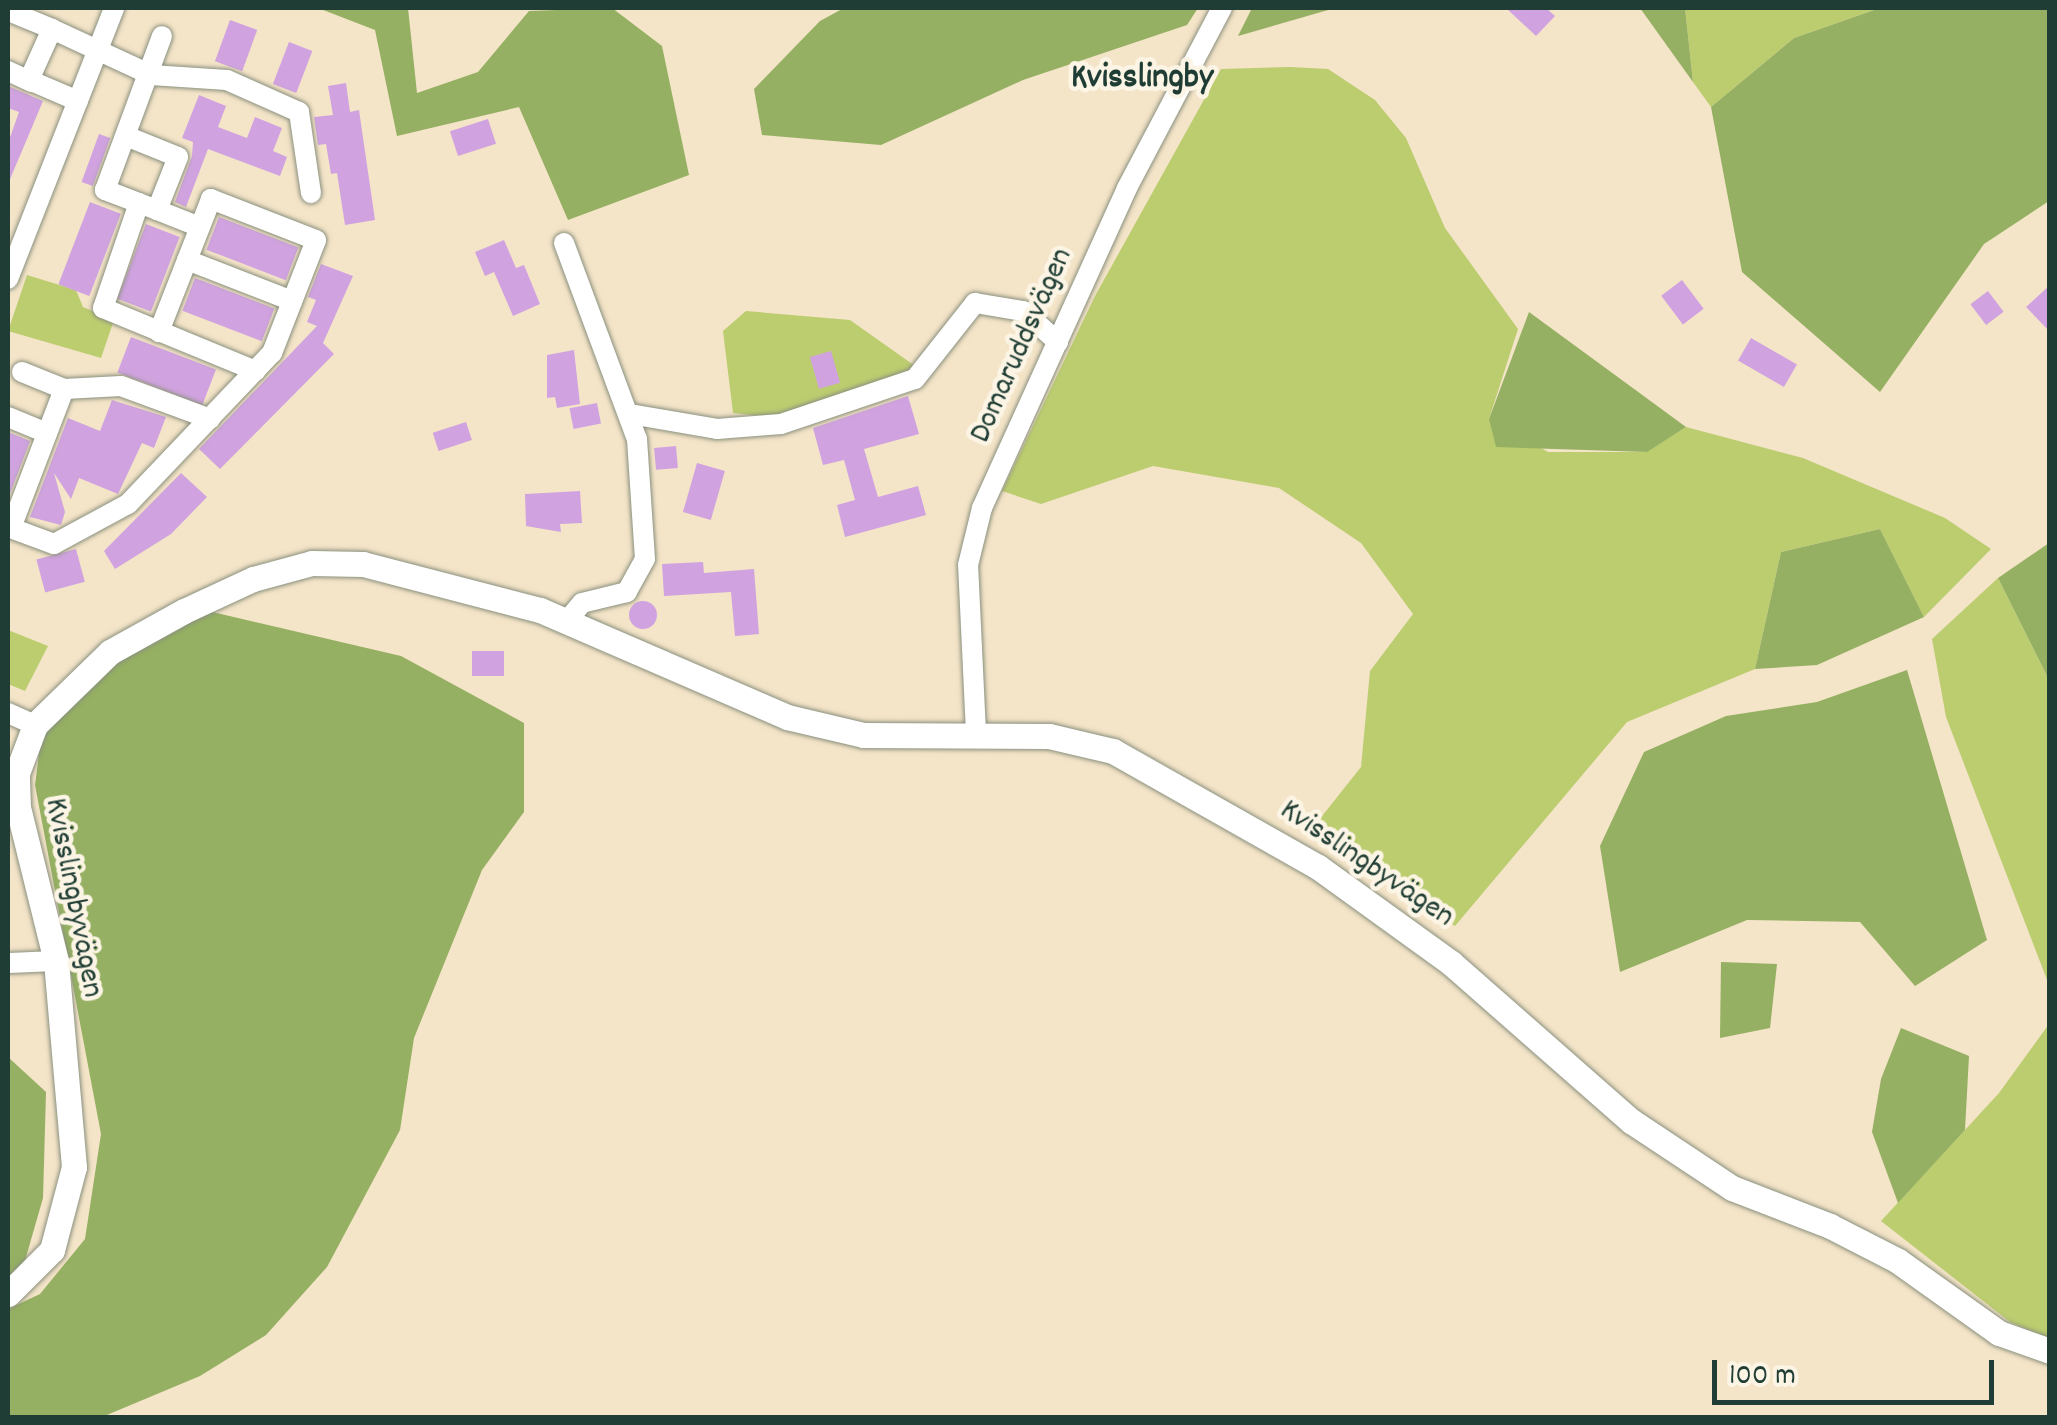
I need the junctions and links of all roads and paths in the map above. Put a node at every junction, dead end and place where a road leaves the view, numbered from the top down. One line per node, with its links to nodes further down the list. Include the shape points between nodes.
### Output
1 (114, 8): 6 (street)
2 (1222, 8): 20 (street, Domaruddsvägen, via 1127,188)
3 (11, 14): 4 (street)
4 (52, 29): 6 (street); 9 (street)
5 (162, 36): 8 (street)
6 (99, 47): 8 (street); 10 (street)
7 (8, 71): 9 (street)
8 (151, 75): 11 (street); 12 (street, via 226,80 299,112)
9 (32, 82): 10 (street)
10 (78, 101): 17 (street)
11 (126, 136): 13 (street, via 105,190); 13 (street, via 178,157)
12 (311, 193)
13 (148, 207): 14 (street); 19 (street, via 102,300 109,315)
14 (200, 227): 16 (street); 18 (street, via 211,199 316,240)
15 (564, 242): 24 (street)
16 (187, 260): 18 (street); 19 (street)
17 (8, 280)
18 (292, 301): 21 (street, via 272,352)
19 (159, 332): 21 (street)
20 (1058, 342): 24 (street, via 1023,311 975,304 915,379 781,424 718,428); 32 (street, Domaruddsvägen, via 982,508 968,565)
21 (256, 371): 26 (street)
22 (22, 372): 23 (street)
23 (64, 389): 26 (street, via 121,386); 27 (street)
24 (630, 414): 29 (street, via 638,439 645,559 626,592 582,603)
25 (8, 417): 27 (street)
26 (210, 419): 28 (street, via 128,504 54,544)
27 (47, 433): 28 (street)
28 (9, 528)
29 (567, 620): 31 (street, Kvisslingbyvägen, via 410,574 312,564 253,579 110,652); 32 (street, Kvisslingbyvägen, via 787,718 916,740)
30 (8, 713): 31 (street)
31 (35, 725): 33 (street, Kvisslingbyvägen, via 16,773 18,808)
32 (976, 733): 36 (street, Kvisslingbyvägen, via 1049,736 1098,747 1170,778 1318,867 1451,962 1631,1121 1703,1169 1864,1244 1999,1333)
33 (56, 961): 34 (street); 35 (street, Kvisslingbyvägen, via 74,1167 52,1250)
34 (8, 963)
35 (8, 1294)
36 (2050, 1351)

